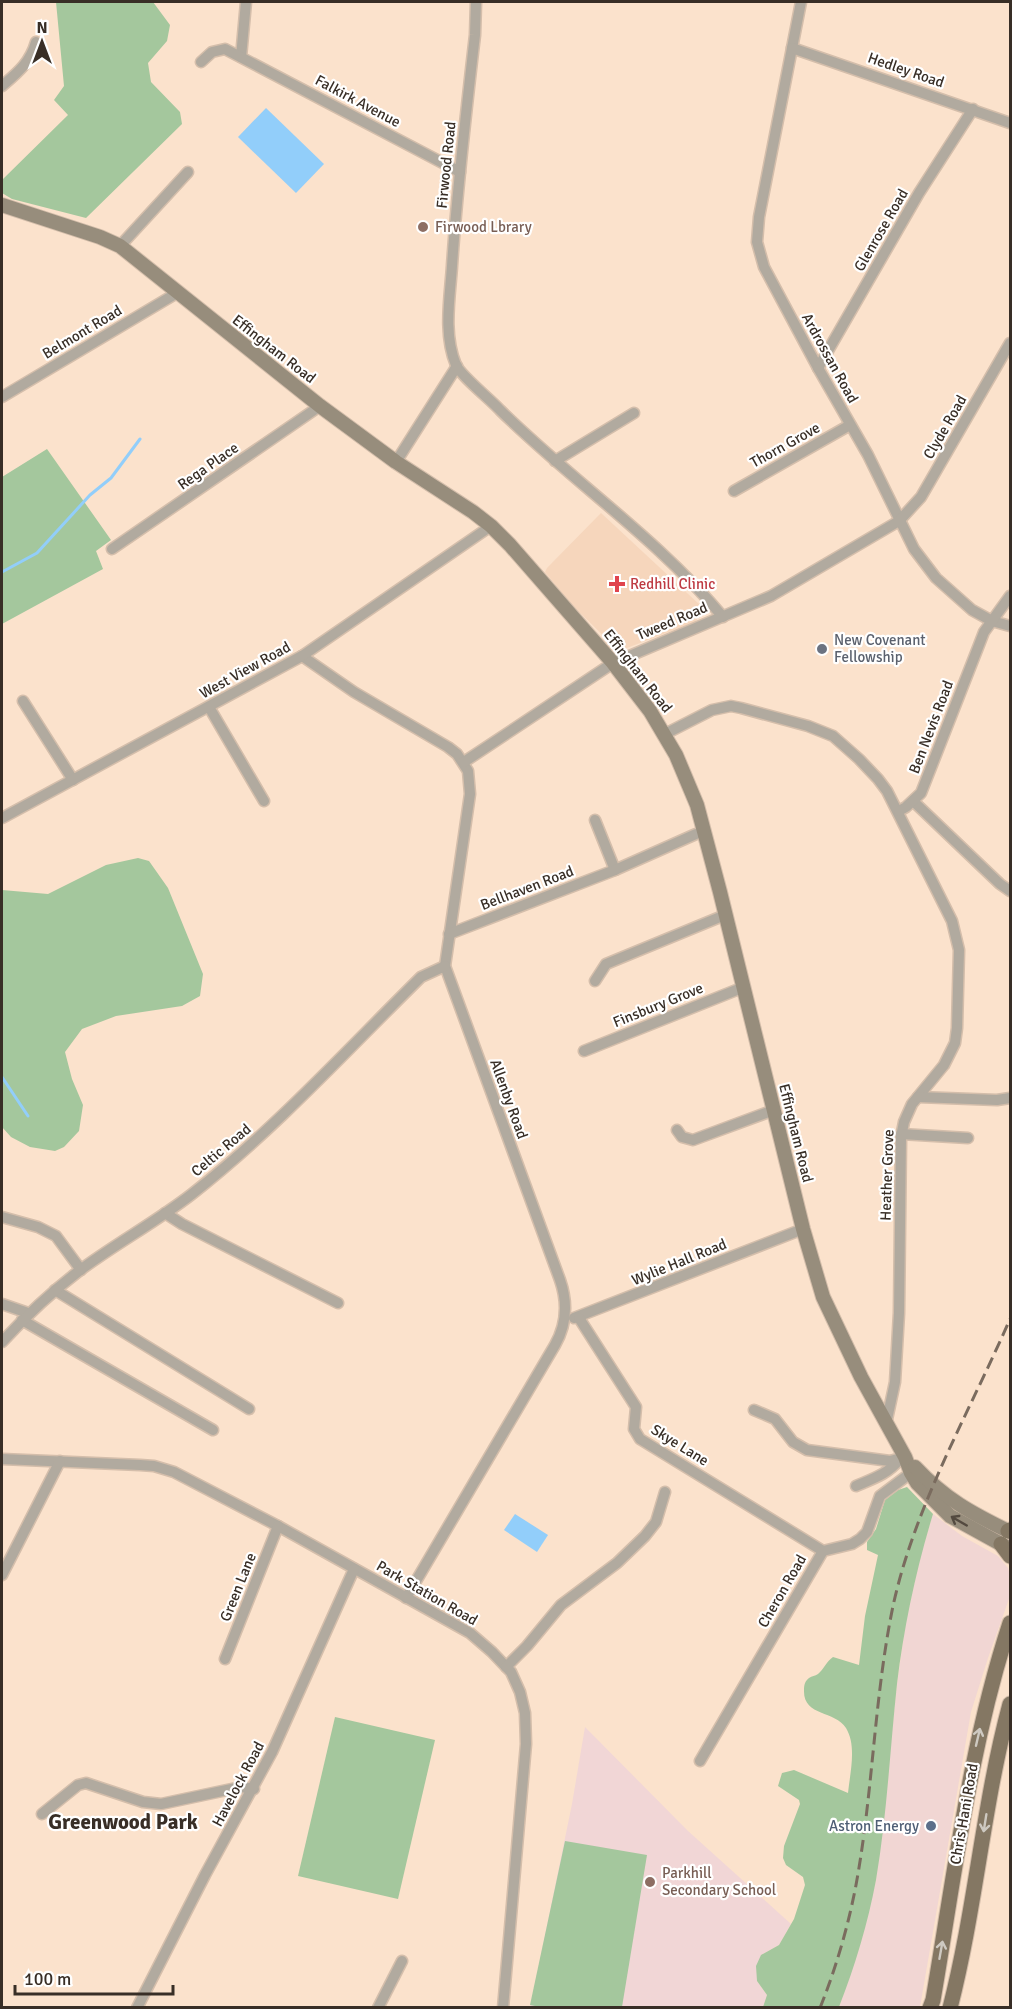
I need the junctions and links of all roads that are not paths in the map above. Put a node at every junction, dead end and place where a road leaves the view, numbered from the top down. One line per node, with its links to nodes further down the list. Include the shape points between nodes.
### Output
1 (246, 2): 6 (street)
2 (476, 2): 12 (street, Firwood Road)
3 (801, 2): 5 (street, Ardrossan Road)
4 (36, 42): 8 (street, via 27,64)
5 (792, 48): 9 (street, Hedley Road); 18 (street, Ardrossan Road, via 757,242 764,267)
6 (241, 57): 7 (street, Falkirk Avenue, via 219,49); 12 (street, Falkirk Avenue)
7 (201, 62)
8 (2, 86)
9 (973, 109): 10 (street, Hedley Road); 18 (street, Glenrose Road, via 919,193)
10 (1011, 123)
11 (188, 172): 14 (street)
12 (460, 172): 17 (street, Firwood Road, via 449,310 449,332)
13 (2, 205): 14 (street, Effingham Road)
14 (120, 246): 15 (street, Effingham Road)
15 (177, 293): 19 (street, Belmont Road); 20 (street, Effingham Road)
16 (1011, 343): 26 (street, Clyde Road, via 921,497)
17 (457, 366): 23 (street); 24 (street)
18 (818, 368): 22 (street, Ardrossan Road)
19 (2, 397)
20 (320, 406): 24 (street, Effingham Road); 28 (street, Rega Place)
21 (634, 413): 23 (street)
22 (850, 426): 25 (street, Thorn Grove); 26 (street, Ardrossan Road)
23 (555, 461): 30 (street, via 656,549)
24 (396, 462): 27 (street, Effingham Road)
25 (734, 491)
26 (899, 521): 30 (street, Tweed Road, via 771,596); 31 (street, Ardrossan Road, via 936,578 972,610)
27 (491, 526): 33 (street, West View Road); 34 (street, Effingham Road)
28 (112, 549)
29 (1011, 596): 31 (street, Ben Nevis Road)
30 (723, 617): 34 (street, Tweed Road)
31 (992, 621): 32 (street, Ardrossan Road); 41 (street, Ben Nevis Road, via 984,632 925,785)
32 (1011, 627)
33 (302, 656): 36 (street, West View Road); 38 (street, via 354,692 448,747)
34 (613, 663): 37 (street, Effingham Road); 38 (street, Tweed Road)
35 (22, 701): 39 (street)
36 (209, 707): 39 (street, West View Road); 40 (street)
37 (665, 734): 42 (street, via 731,706 808,726 841,742 879,779); 48 (street, Effingham Road, via 697,805)
38 (464, 762): 49 (street, Allenby Road, via 470,794)
39 (73, 780): 43 (street, West View Road)
40 (264, 801)
41 (914, 801): 42 (street, Ben Nevis Road); 47 (street)
42 (899, 811): 54 (street, Heather Grove, via 952,921 959,950 955,1043 944,1065)
43 (2, 818)
44 (595, 820): 46 (street)
45 (696, 834): 46 (street, Bellhaven Road)
46 (615, 870): 49 (street, Bellhaven Road)
47 (1011, 891)
48 (725, 915): 51 (street, via 606,964); 52 (street, Effingham Road)
49 (449, 934): 50 (street, Allenby Road)
50 (445, 966): 60 (street, Celtic Road, via 421,977 272,1127); 69 (street, Allenby Road, via 560,1280)
51 (595, 981)
52 (744, 987): 53 (street, Finsbury Grove); 56 (street, Effingham Road)
53 (584, 1051)
54 (918, 1097): 55 (street); 58 (street, Heather Grove)
55 (1011, 1098)
56 (774, 1110): 57 (street, via 693,1140 682,1137); 62 (street, Effingham Road)
57 (677, 1130)
58 (901, 1134): 59 (street); 73 (street, Heather Grove, via 899,1312 895,1382)
59 (968, 1138)
60 (165, 1213): 63 (street, Celtic Road); 65 (street)
61 (2, 1217): 63 (street, via 56,1236)
62 (803, 1229): 68 (street, Wylie Hall Road); 73 (street, Effingham Road, via 823,1297)
63 (81, 1270): 64 (street, Celtic Road)
64 (55, 1290): 67 (street, Celtic Road); 71 (street)
65 (338, 1303)
66 (2, 1304): 67 (street)
67 (25, 1316): 70 (street, Celtic Road); 74 (street)
68 (579, 1318): 69 (street, Wylie Hall Road); 83 (street, Skye Lane, via 636,1407 634,1429 640,1439)
69 (565, 1319): 86 (street, Allenby Road, via 555,1346)
70 (2, 1342)
71 (249, 1409)
72 (754, 1410): 76 (street, via 772,1416 793,1442 807,1450 866,1459)
73 (886, 1424): 76 (street, Effingham Road)
74 (213, 1430)
75 (2, 1459): 77 (street, Park Station Road)
76 (902, 1459): 78 (street, Effingham Road); 79 (street, via 883,1474)
77 (60, 1461): 81 (street, Park Station Road, via 164,1468); 85 (street)
78 (914, 1471): 82 (street, Effingham Road, via 924,1491 950,1516); 83 (street, Cheron Road, via 880,1496 867,1532 860,1539)
79 (856, 1486)
80 (665, 1492): 89 (street, via 656,1522 645,1536 617,1563 561,1605)
81 (278, 1526): 84 (street, Park Station Road); 88 (street, Green Lane)
82 (1009, 1540)
83 (823, 1551): 91 (street, Cheron Road)
84 (354, 1569): 86 (street, Park Station Road); 92 (street, Havelock Road)
85 (2, 1575)
86 (406, 1598): 89 (street, Park Station Road, via 470,1633)
87 (1011, 1623): 98 (main road, Chris Hani Road, one-way to 87, via 972,1766)
88 (225, 1659)
89 (506, 1667): 97 (street, Park Station Road, via 520,1692 526,1744)
90 (1011, 1704): 99 (main road, Chris Hani Road, one-way to 99, via 990,1792 963,1954)
91 (699, 1761)
92 (254, 1789): 93 (street, via 241,1787 154,1804 86,1783); 95 (street, Havelock Road)
93 (42, 1814)
94 (402, 1961): 96 (street)
95 (137, 2007)
96 (378, 2007)
97 (503, 2007)
98 (930, 2007)
99 (950, 2007)

